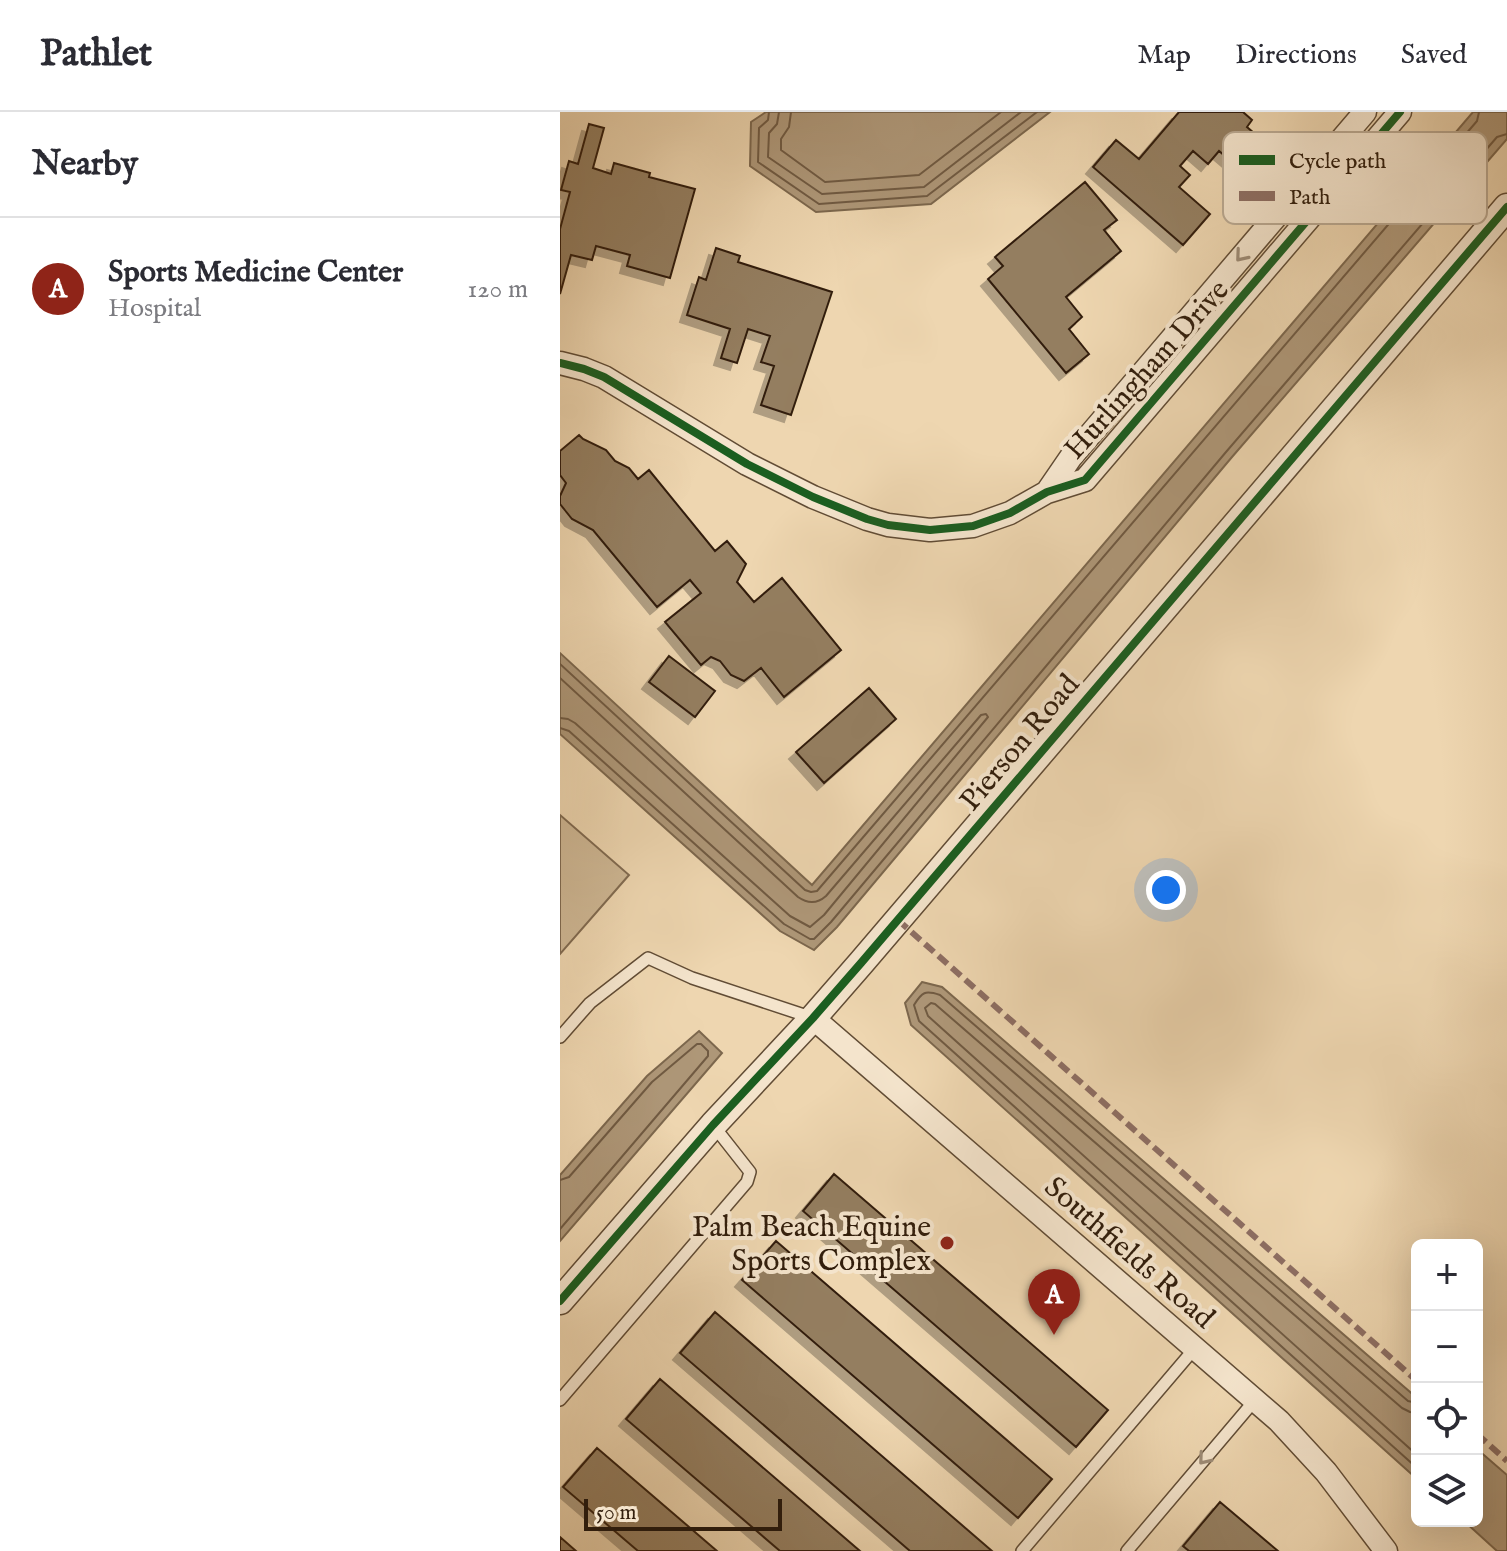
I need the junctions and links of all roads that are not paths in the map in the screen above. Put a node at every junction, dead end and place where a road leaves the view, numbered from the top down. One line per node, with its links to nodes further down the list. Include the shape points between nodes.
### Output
1 (1365, 112): 3 (street, Hurlingham Drive, one-way to 3)
2 (1400, 112): 4 (street, Hurlingham Drive)
3 (1348, 132)
4 (1383, 132)
5 (1507, 207): 10 (street, Pierson Road)
6 (1270, 224): 9 (street, Hurlingham Drive, one-way to 9)
7 (1304, 224): 9 (street, Hurlingham Drive, via 1085,480)
8 (560, 363): 9 (street, Hurlingham Drive, via 604,377 787,484 888,525 930,530 973,526)
9 (1047, 492)
10 (813, 1018): 11 (lane, via 648,958 590,1003); 12 (street, Pierson Road); 14 (street, Southfields Road)
11 (560, 1037)
12 (713, 1125): 13 (street, Pierson Road); 15 (lane, via 750,1172 747,1182)
13 (560, 1301)
14 (1195, 1348): 16 (street, Southfields Road); 17 (lane)
15 (560, 1400)
16 (1255, 1400): 18 (lane, one-way to 18); 19 (street, Southfields Road, via 1326,1472)
17 (1022, 1551)
18 (1127, 1551)
19 (1386, 1551)

